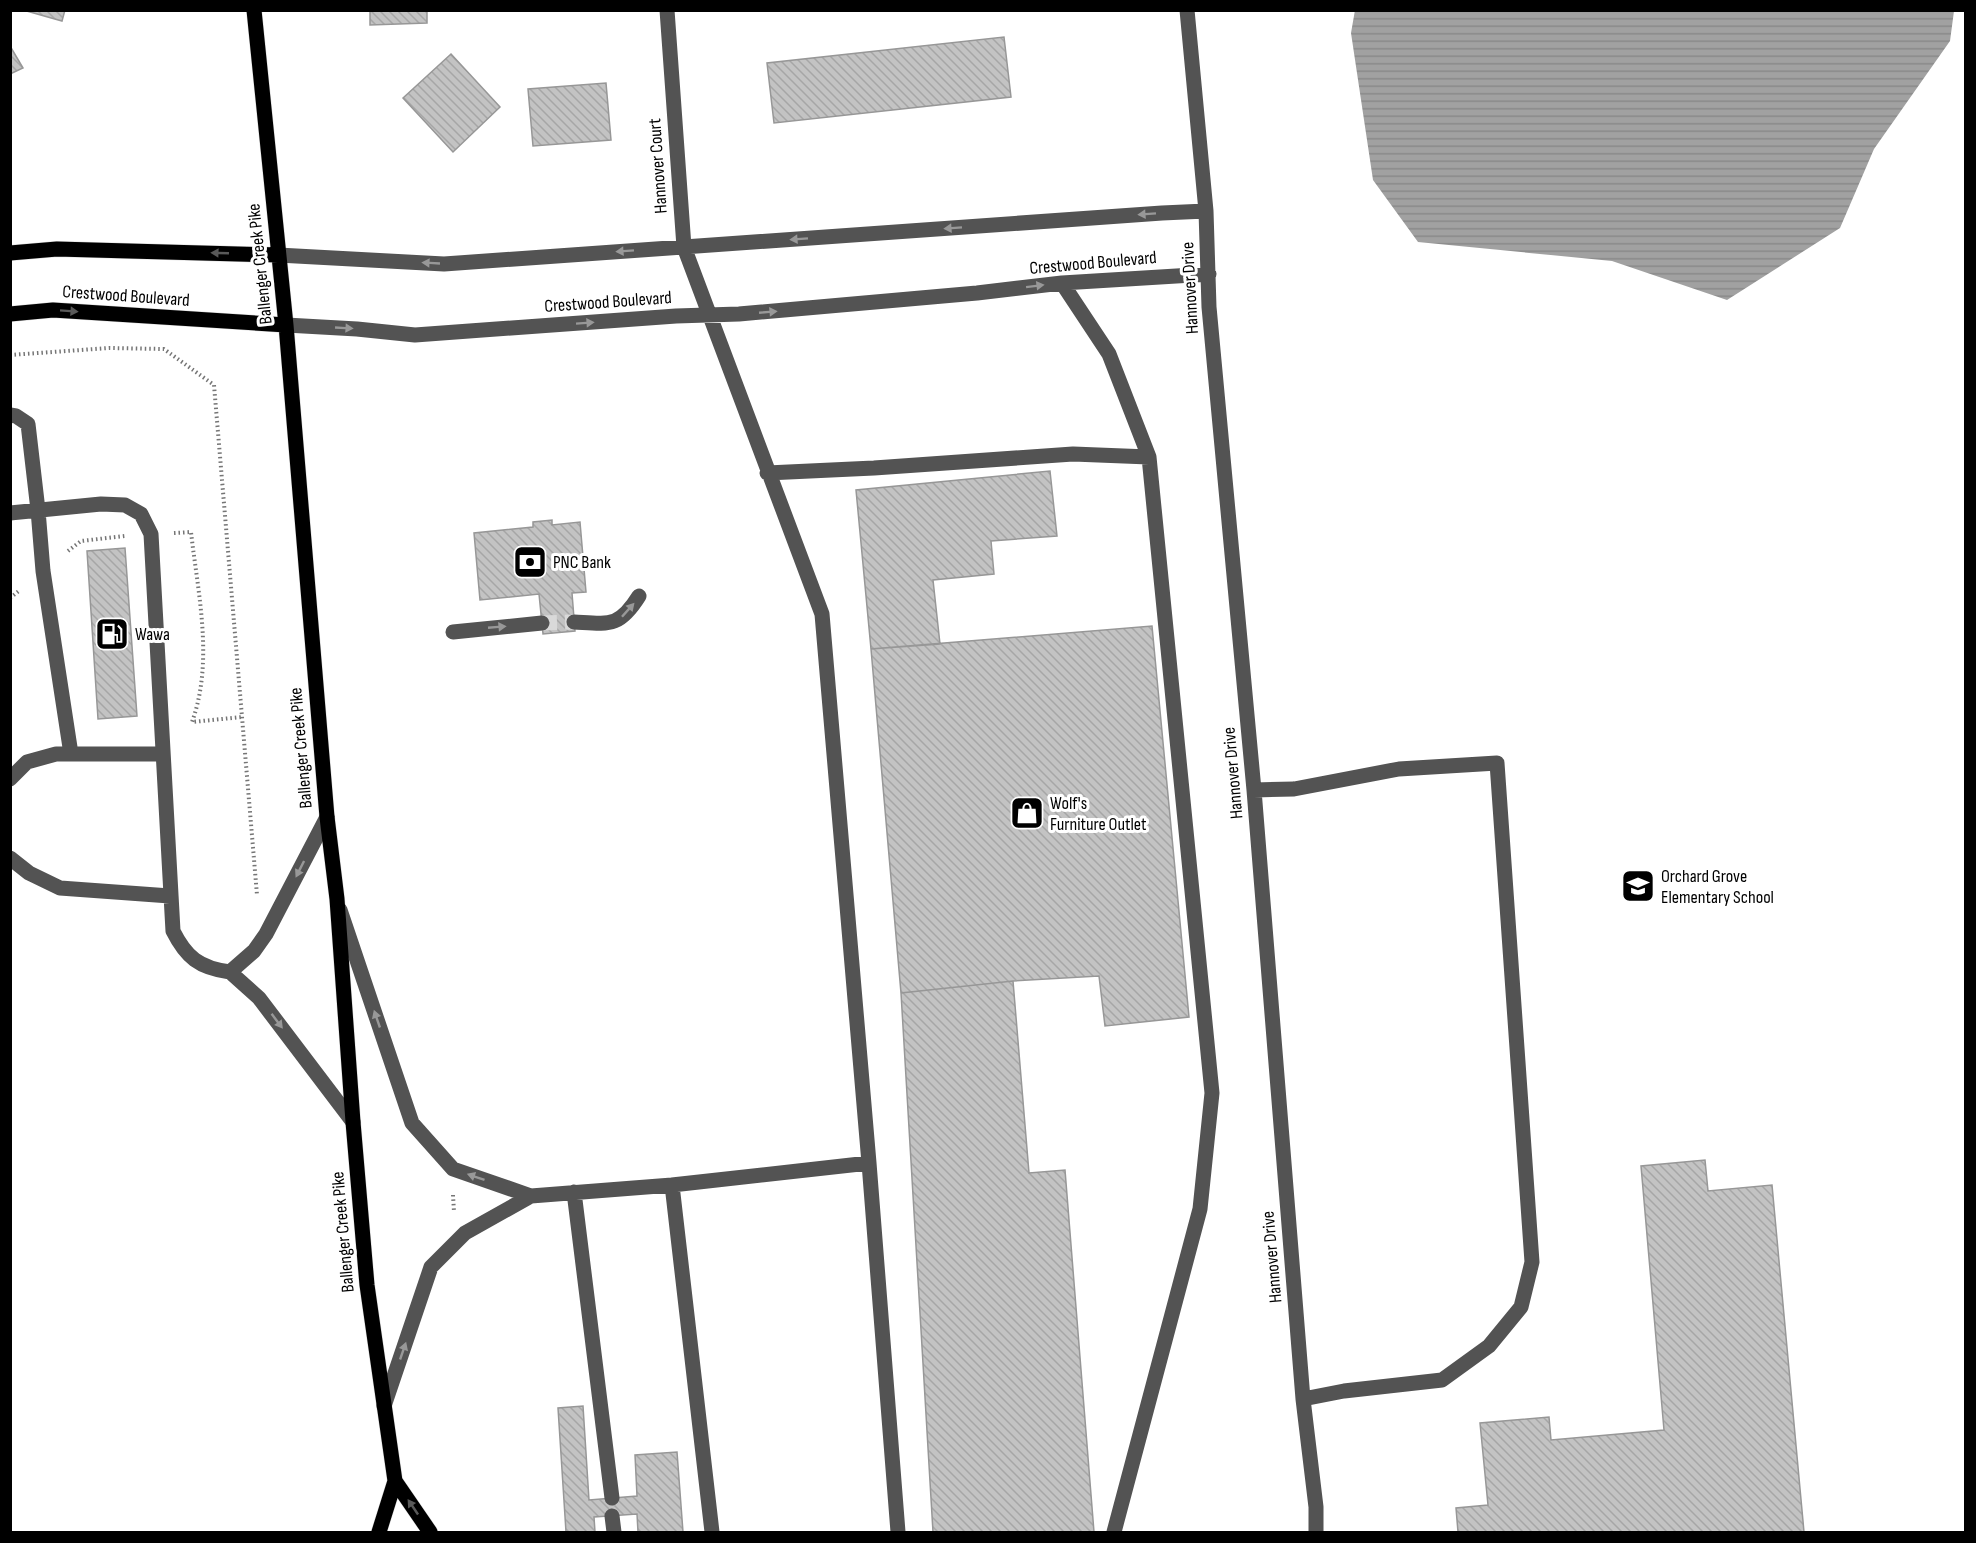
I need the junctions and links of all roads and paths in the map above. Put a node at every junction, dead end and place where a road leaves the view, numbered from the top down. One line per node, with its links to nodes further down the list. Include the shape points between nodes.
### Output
1 (254, 10): 7 (main road, Ballenger Creek Pike)
2 (667, 10): 5 (street, Hannover Court)
3 (1187, 10): 4 (street, Hannover Drive)
4 (1206, 211): 5 (street, one-way to 5); 8 (street, Hannover Drive)
5 (684, 247): 7 (street, one-way to 7, via 444,264); 11 (street, Hannover Court)
6 (10, 253): 7 (main road, one-way to 6, via 57,249)
7 (278, 255): 12 (main road, Ballenger Creek Pike)
8 (1209, 274): 9 (street, Crestwood Boulevard); 26 (street, Hannover Drive)
9 (1062, 283): 11 (street, Crestwood Boulevard, one-way to 9); 15 (street, via 1109,354)
10 (10, 314): 12 (main road, Crestwood Boulevard, one-way to 12, via 52,310)
11 (709, 314): 12 (street, Crestwood Boulevard, one-way to 11, via 415,335); 16 (street, Hannover Court)
12 (286, 326): 27 (main road, Ballenger Creek Pike)
13 (10, 355): 31 (path, via 109,348 164,349 213,385)
14 (10, 415): 17 (street, via 28,424)
15 (1149, 457): 16 (street, via 1073,454); 50 (street, via 1212,1093 1200,1209)
16 (767, 473): 34 (street, Hannover Court, via 822,614)
17 (38, 510): 18 (street); 23 (street, via 43,571); 24 (street, via 101,504 125,505 141,514 151,534)
18 (10, 513)
19 (639, 596): 20 (street, one-way to 19, via 615,623 630,611)
20 (574, 622)
21 (542, 623): 22 (street, one-way to 21)
22 (453, 632)
23 (71, 754): 24 (street); 25 (street, via 27,762)
24 (162, 754): 29 (street)
25 (10, 779)
26 (1254, 790): 40 (street, Hannover Drive); 40 (street, via 1294,789 1399,769 1497,763 1532,1262 1521,1307 1489,1346 1442,1380)
27 (327, 817): 30 (main road, Ballenger Creek Pike); 32 (street, one-way to 32, via 266,934)
28 (10, 858): 29 (street, via 28,873 60,888)
29 (170, 896): 32 (street, via 173,931 181,946 192,959)
30 (337, 899): 33 (main road, Ballenger Creek Pike); 38 (street, one-way to 30, via 453,1169 412,1123)
31 (258, 902)
32 (230, 972): 33 (street, one-way to 33, via 259,998)
33 (353, 1122): 41 (main road, Ballenger Creek Pike, via 367,1285)
34 (869, 1162): 35 (street); 49 (street, Hannover Court)
35 (672, 1185): 37 (street); 48 (street)
36 (453, 1188): 39 (path)
37 (574, 1192): 38 (street); 43 (street)
38 (531, 1196): 41 (street, one-way to 38, via 431,1267 465,1233)
39 (455, 1216)
40 (1303, 1399): 51 (street, Hannover Drive)
41 (384, 1406): 42 (main road, Ballenger Creek Pike)
42 (395, 1481): 45 (main road, Ballenger Creek Pike); 46 (main road, Ballenger Creek Pike, one-way to 42)
43 (612, 1498)
44 (612, 1516): 47 (street)
45 (379, 1533)
46 (430, 1533)
47 (614, 1533)
48 (712, 1533)
49 (898, 1533)
50 (1114, 1533)
51 (1316, 1533)

